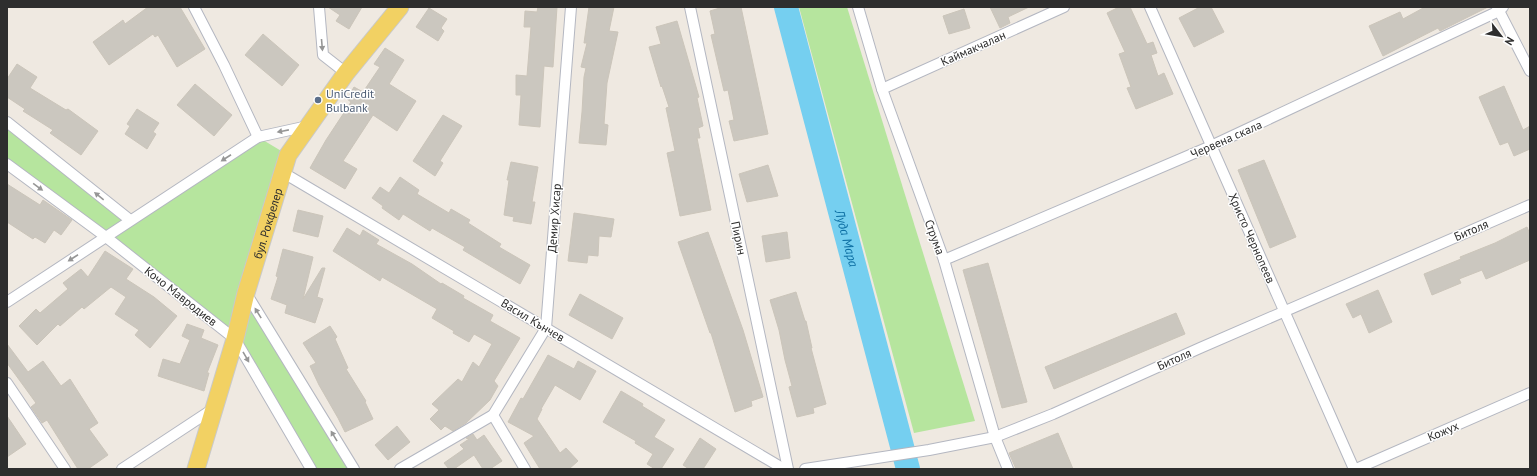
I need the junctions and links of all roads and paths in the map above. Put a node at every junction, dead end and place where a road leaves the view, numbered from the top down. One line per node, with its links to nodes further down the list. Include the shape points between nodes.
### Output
1 (194, 7): 15 (street)
2 (319, 7): 11 (street, one-way to 11, via 323,55)
3 (400, 7): 11 (main road, бул. Рокфелер)
4 (571, 7): 26 (street, Демир Хисар)
5 (690, 7): 41 (street, Пирин)
6 (858, 7): 12 (street, Струма)
7 (1064, 7): 12 (street, Каймакчалан)
8 (1150, 7): 16 (street, Христо Чернопеев)
9 (1500, 8): 10 (street); 16 (street, Червена скала)
10 (1530, 71)
11 (346, 72): 14 (main road, бул. Рокфелер)
12 (882, 89): 22 (street, Струма)
13 (7, 122): 20 (street, one-way to 13)
14 (308, 126): 15 (street, one-way to 15); 18 (main road, бул. Рокфелер, via 288,155)
15 (258, 136): 20 (street, one-way to 20)
16 (1211, 146): 22 (street, Червена скала); 25 (street, Христо Чернопеев)
17 (7, 164): 21 (street, Кочо Мавродиев, one-way to 21)
18 (282, 172): 23 (main road, бул. Рокфелер); 26 (street, Васил Кънчев)
19 (1530, 205): 25 (street, Битоля)
20 (130, 220): 21 (street)
21 (106, 237): 24 (street, one-way to 24); 27 (street, Кочо Мавродиев)
22 (944, 260): 32 (street, Струма)
23 (246, 293): 27 (main road, бул. Рокфелер); 37 (street, one-way to 23)
24 (7, 302)
25 (1284, 311): 32 (street, Битоля, via 1053,414); 44 (street, Христо Чернопеев)
26 (546, 328): 31 (street, Демир Хисар); 40 (street, Васил Кънчев)
27 (235, 339): 30 (main road, бул. Рокфелер); 36 (street, Кочо Мавродиев, one-way to 36)
28 (7, 383): 33 (street)
29 (1530, 393): 44 (street, Кожух)
30 (213, 409): 34 (street); 35 (main road, бул. Рокфелер)
31 (493, 415): 38 (street, Демир Хисар); 39 (street)
32 (995, 437): 42 (street, Битоля); 43 (street, Струма)
33 (65, 469)
34 (122, 469)
35 (196, 469)
36 (311, 469)
37 (354, 469)
38 (400, 469)
39 (524, 469)
40 (784, 469)
41 (788, 469)
42 (805, 469)
43 (1008, 469)
44 (1355, 469)

